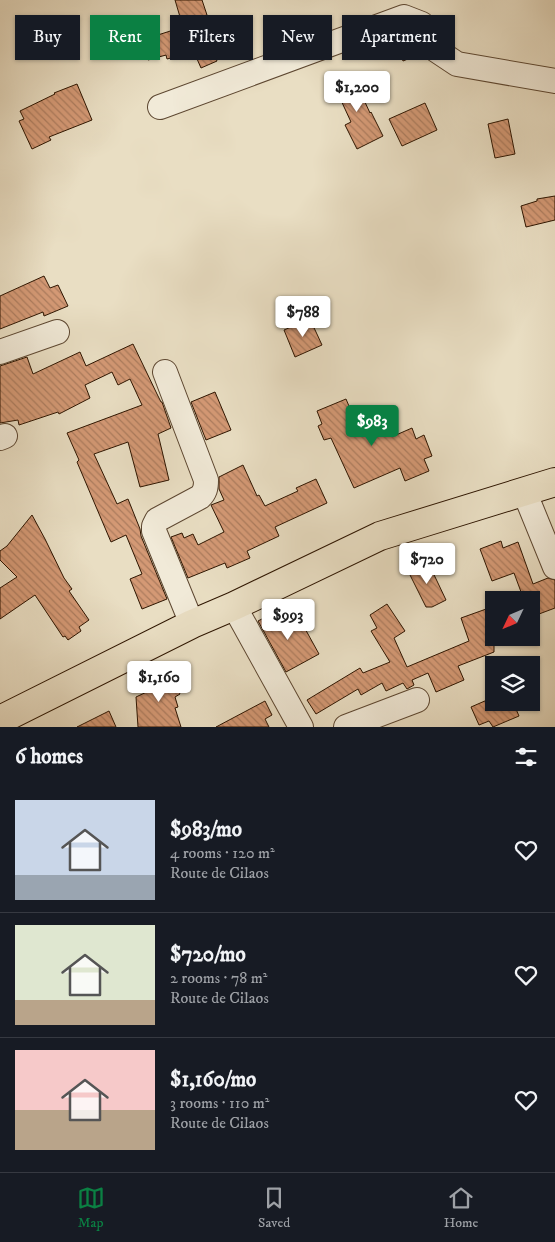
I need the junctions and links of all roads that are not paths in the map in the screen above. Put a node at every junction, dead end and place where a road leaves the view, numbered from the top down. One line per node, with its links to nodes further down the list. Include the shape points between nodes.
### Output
1 (555, 82): 2 (street, via 457,64 436,50 422,24 404,17)
2 (160, 107)
3 (57, 332): 4 (street)
4 (0, 352)
5 (165, 372): 10 (street, via 206,480 200,497 157,520 154,526)
6 (555, 482): 7 (main road)
7 (524, 492): 8 (street); 9 (main road, via 380,536)
8 (555, 567)
9 (234, 606): 10 (main road); 13 (street)
10 (192, 624): 12 (main road)
11 (417, 700): 14 (street)
12 (0, 720)
13 (301, 727)
14 (346, 727)

